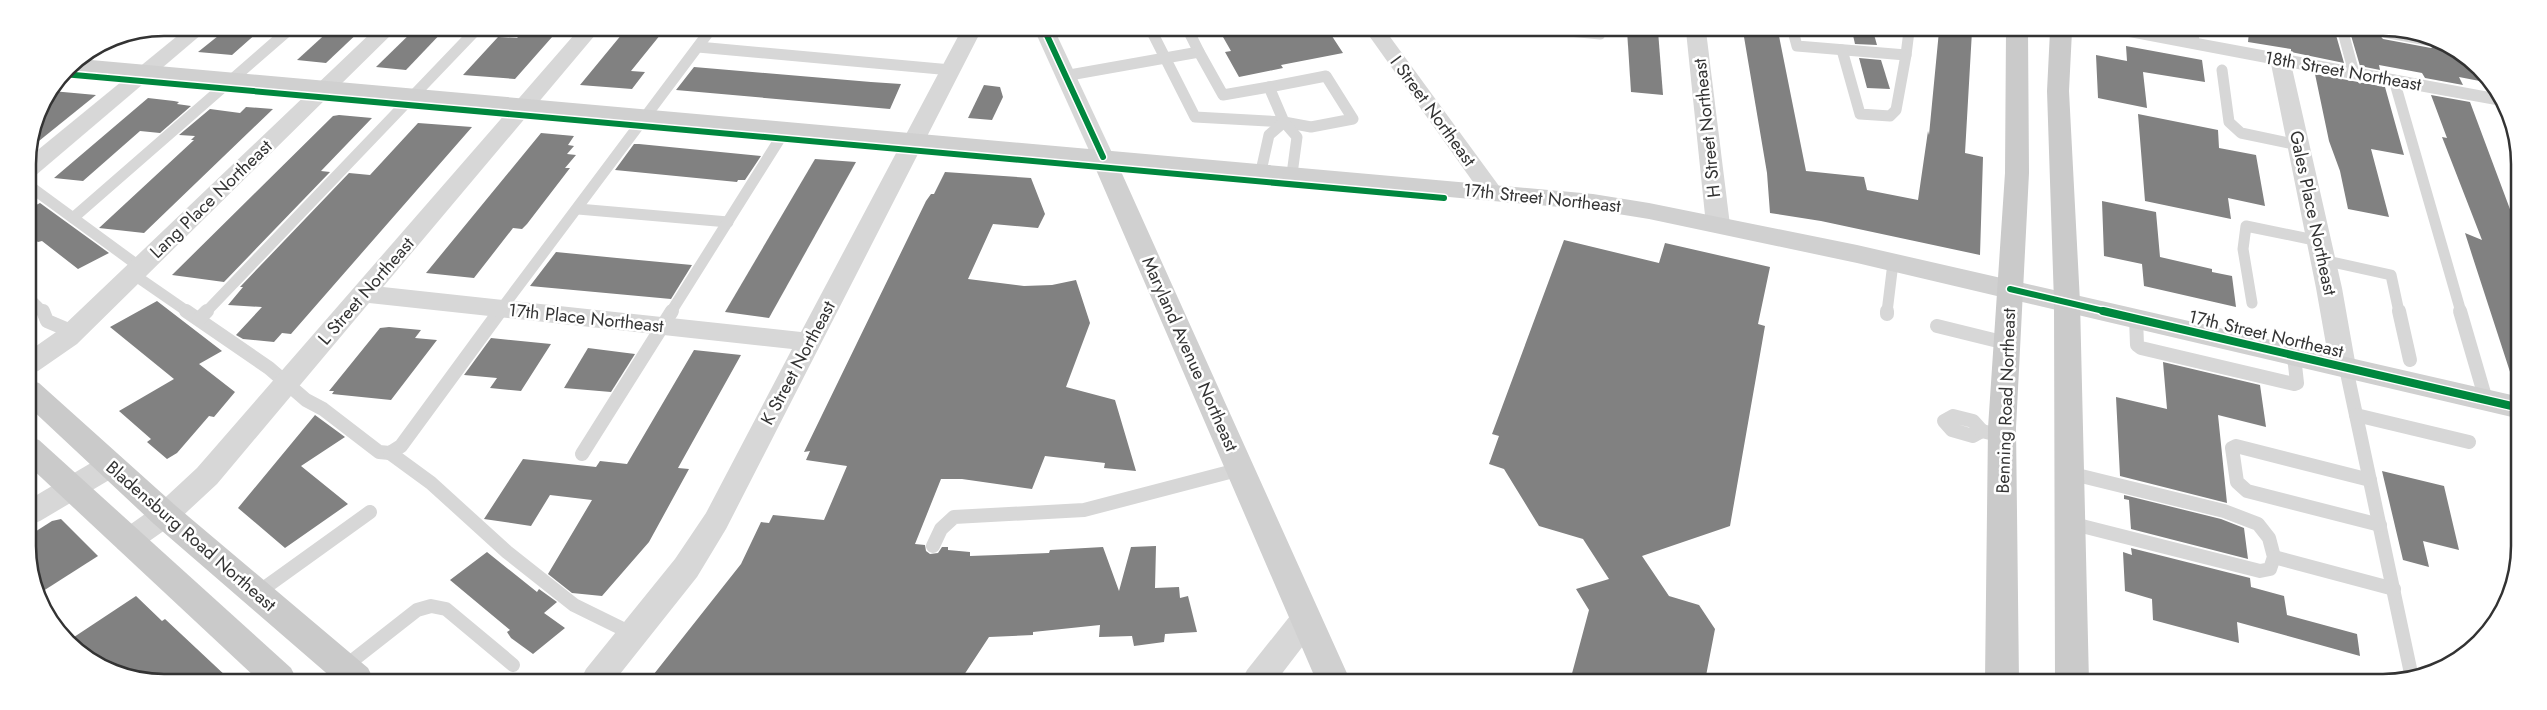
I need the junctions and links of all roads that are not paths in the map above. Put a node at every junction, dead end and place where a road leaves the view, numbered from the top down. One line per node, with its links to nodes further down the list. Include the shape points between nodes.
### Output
1 (189, 36): 29 (street)
2 (282, 36): 32 (lane)
3 (380, 36): 35 (street, Lang Place Northeast)
4 (470, 36): 36 (lane)
5 (584, 36): 38 (street, L Street Northeast)
6 (706, 36): 20 (lane)
7 (968, 36): 27 (street, K Street Northeast)
8 (1047, 36): 31 (street, Maryland Avenue Northeast)
9 (1154, 36): 24 (lane)
10 (1191, 36): 22 (lane)
11 (1379, 36): 49 (street, I Street Northeast)
12 (1697, 36): 53 (street, H Street Northeast)
13 (1794, 36): 21 (lane, via 1797,46)
14 (1908, 36): 23 (lane)
15 (2017, 36): 57 (main road, Benning Road Northeast, via 2017,157)
16 (2061, 36): 59 (main road, via 2058,91)
17 (2172, 36): 19 (street, 18th Street Northeast)
18 (2344, 36): 30 (lane)
19 (2193, 38): 25 (street, 18th Street Northeast)
20 (698, 47): 27 (lane); 39 (lane)
21 (1842, 50): 23 (lane); 23 (lane, via 1860,114 1876,116 1890,116 1896,110)
22 (1199, 52): 24 (lane); 34 (lane, via 1224,95)
23 (1906, 55)
24 (1164, 58): 31 (lane); 40 (lane, via 1195,117)
25 (2280, 59): 30 (street, 18th Street Northeast); 43 (street, Gales Place Northeast)
26 (83, 66): 29 (main road, 17th Street Northeast)
27 (951, 70): 42 (street, K Street Northeast)
28 (2222, 70): 43 (lane, via 2229,122 2241,133)
29 (146, 72): 32 (main road, 17th Street Northeast); 45 (street)
30 (2354, 73): 33 (street, 18th Street Northeast)
31 (1064, 76): 44 (street, Maryland Avenue Northeast)
32 (233, 80): 35 (main road, 17th Street Northeast); 51 (lane)
33 (2394, 80): 37 (street, 18th Street Northeast); 75 (lane)
34 (1269, 87): 40 (lane); 40 (lane, via 1326,76 1353,119 1311,126)
35 (325, 88): 36 (main road, 17th Street Northeast); 56 (street, Lang Place Northeast)
36 (414, 96): 38 (main road, 17th Street Northeast); 64 (lane)
37 (2493, 99)
38 (525, 106): 39 (main road, 17th Street Northeast); 58 (street, L Street Northeast)
39 (648, 116): 41 (main road, 17th Street Northeast); 50 (lane)
40 (1284, 122): 46 (lane, via 1269,135); 47 (lane, via 1297,137)
41 (786, 129): 42 (main road, 17th Street Northeast); 52 (lane)
42 (915, 140): 44 (main road, 17th Street Northeast); 68 (street, K Street Northeast)
43 (2298, 145): 54 (street, Gales Place Northeast)
44 (1103, 157): 46 (main road, 17th Street Northeast); 83 (main road, Maryland Avenue Northeast)
45 (37, 165)
46 (1261, 171): 47 (main road, 17th Street Northeast)
47 (1292, 174): 49 (main road, 17th Street Northeast)
48 (37, 180): 51 (lane)
49 (1491, 191): 53 (main road, 17th Street Northeast, via 1621,206)
50 (578, 209): 52 (lane); 62 (lane)
51 (73, 218): 56 (lane)
52 (728, 222): 65 (lane)
53 (1718, 225): 55 (main road, 17th Street Northeast)
54 (2321, 251): 60 (lane, via 2246,226 2243,249); 71 (lane, via 2391,275); 72 (street, Gales Place Northeast)
55 (1893, 262): 57 (main road, 17th Street Northeast); 63 (lane)
56 (137, 271): 64 (lane); 67 (street, Lang Place Northeast)
57 (2010, 289): 59 (main road, 17th Street Northeast); 69 (main road, Benning Road Northeast)
58 (363, 294): 62 (street, 17th Place Northeast); 73 (street, L Street Northeast)
59 (2068, 302): 72 (main road, 17th Street Northeast); 84 (main road)
60 (2252, 304)
61 (37, 305): 67 (lane, via 47,322)
62 (504, 309): 65 (street, 17th Place Northeast); 79 (lane, via 401,446)
63 (1886, 314)
64 (199, 319): 73 (lane)
65 (663, 326): 68 (street, 17th Place Northeast); 80 (lane)
66 (1937, 326): 69 (lane)
67 (73, 332): 70 (street, Lang Place Northeast)
68 (809, 342): 98 (street, K Street Northeast, via 716,521 686,568)
69 (2006, 343): 103 (main road, Benning Road Northeast, via 1992,434)
70 (36, 359)
71 (2410, 360)
72 (2344, 368): 75 (main road, 17th Street Northeast); 77 (lane)
73 (287, 384): 79 (lane, via 379,452); 89 (street, L Street Northeast, via 207,476)
74 (36, 397): 82 (main road, Bladensburg Road Northeast)
75 (2486, 400): 76 (main road, 17th Street Northeast)
76 (2511, 406)
77 (2356, 415): 78 (lane); 85 (lane)
78 (2468, 442)
79 (390, 453): 98 (lane, via 431,483 506,552 574,605)
80 (582, 454)
81 (36, 455): 86 (main road)
82 (111, 465): 86 (street); 89 (main road, Bladensburg Road Northeast)
83 (1241, 469): 93 (lane, via 1084,510 954,517 945,522); 97 (main road, Maryland Avenue Northeast)
84 (2069, 472): 90 (main road); 94 (lane, via 2224,511 2258,524 2269,538)
85 (2370, 480): 91 (lane); 91 (lane, via 2236,446 2232,448 2237,482 2247,491)
86 (71, 488): 87 (street); 92 (main road)
87 (36, 509)
88 (370, 512): 96 (lane)
89 (165, 515): 92 (street, L Street Northeast); 96 (main road, Bladensburg Road Northeast)
90 (2070, 523): 94 (lane, via 2260,571 2270,569); 104 (main road)
91 (2380, 525): 95 (lane)
92 (128, 541): 105 (main road)
93 (933, 546)
94 (2274, 557): 95 (lane)
95 (2394, 589): 100 (lane)
96 (256, 594): 101 (main road, Bladensburg Road Northeast)
97 (1304, 620): 102 (main road, Maryland Avenue Northeast); 107 (street)
98 (633, 634): 106 (street, K Street Northeast)
99 (513, 666): 101 (lane, via 446,609 431,606 417,610)
100 (2410, 670)
101 (349, 673)
102 (1330, 673)
103 (2002, 673)
104 (2072, 673)
105 (275, 674)
106 (601, 674)
107 (1263, 674)

